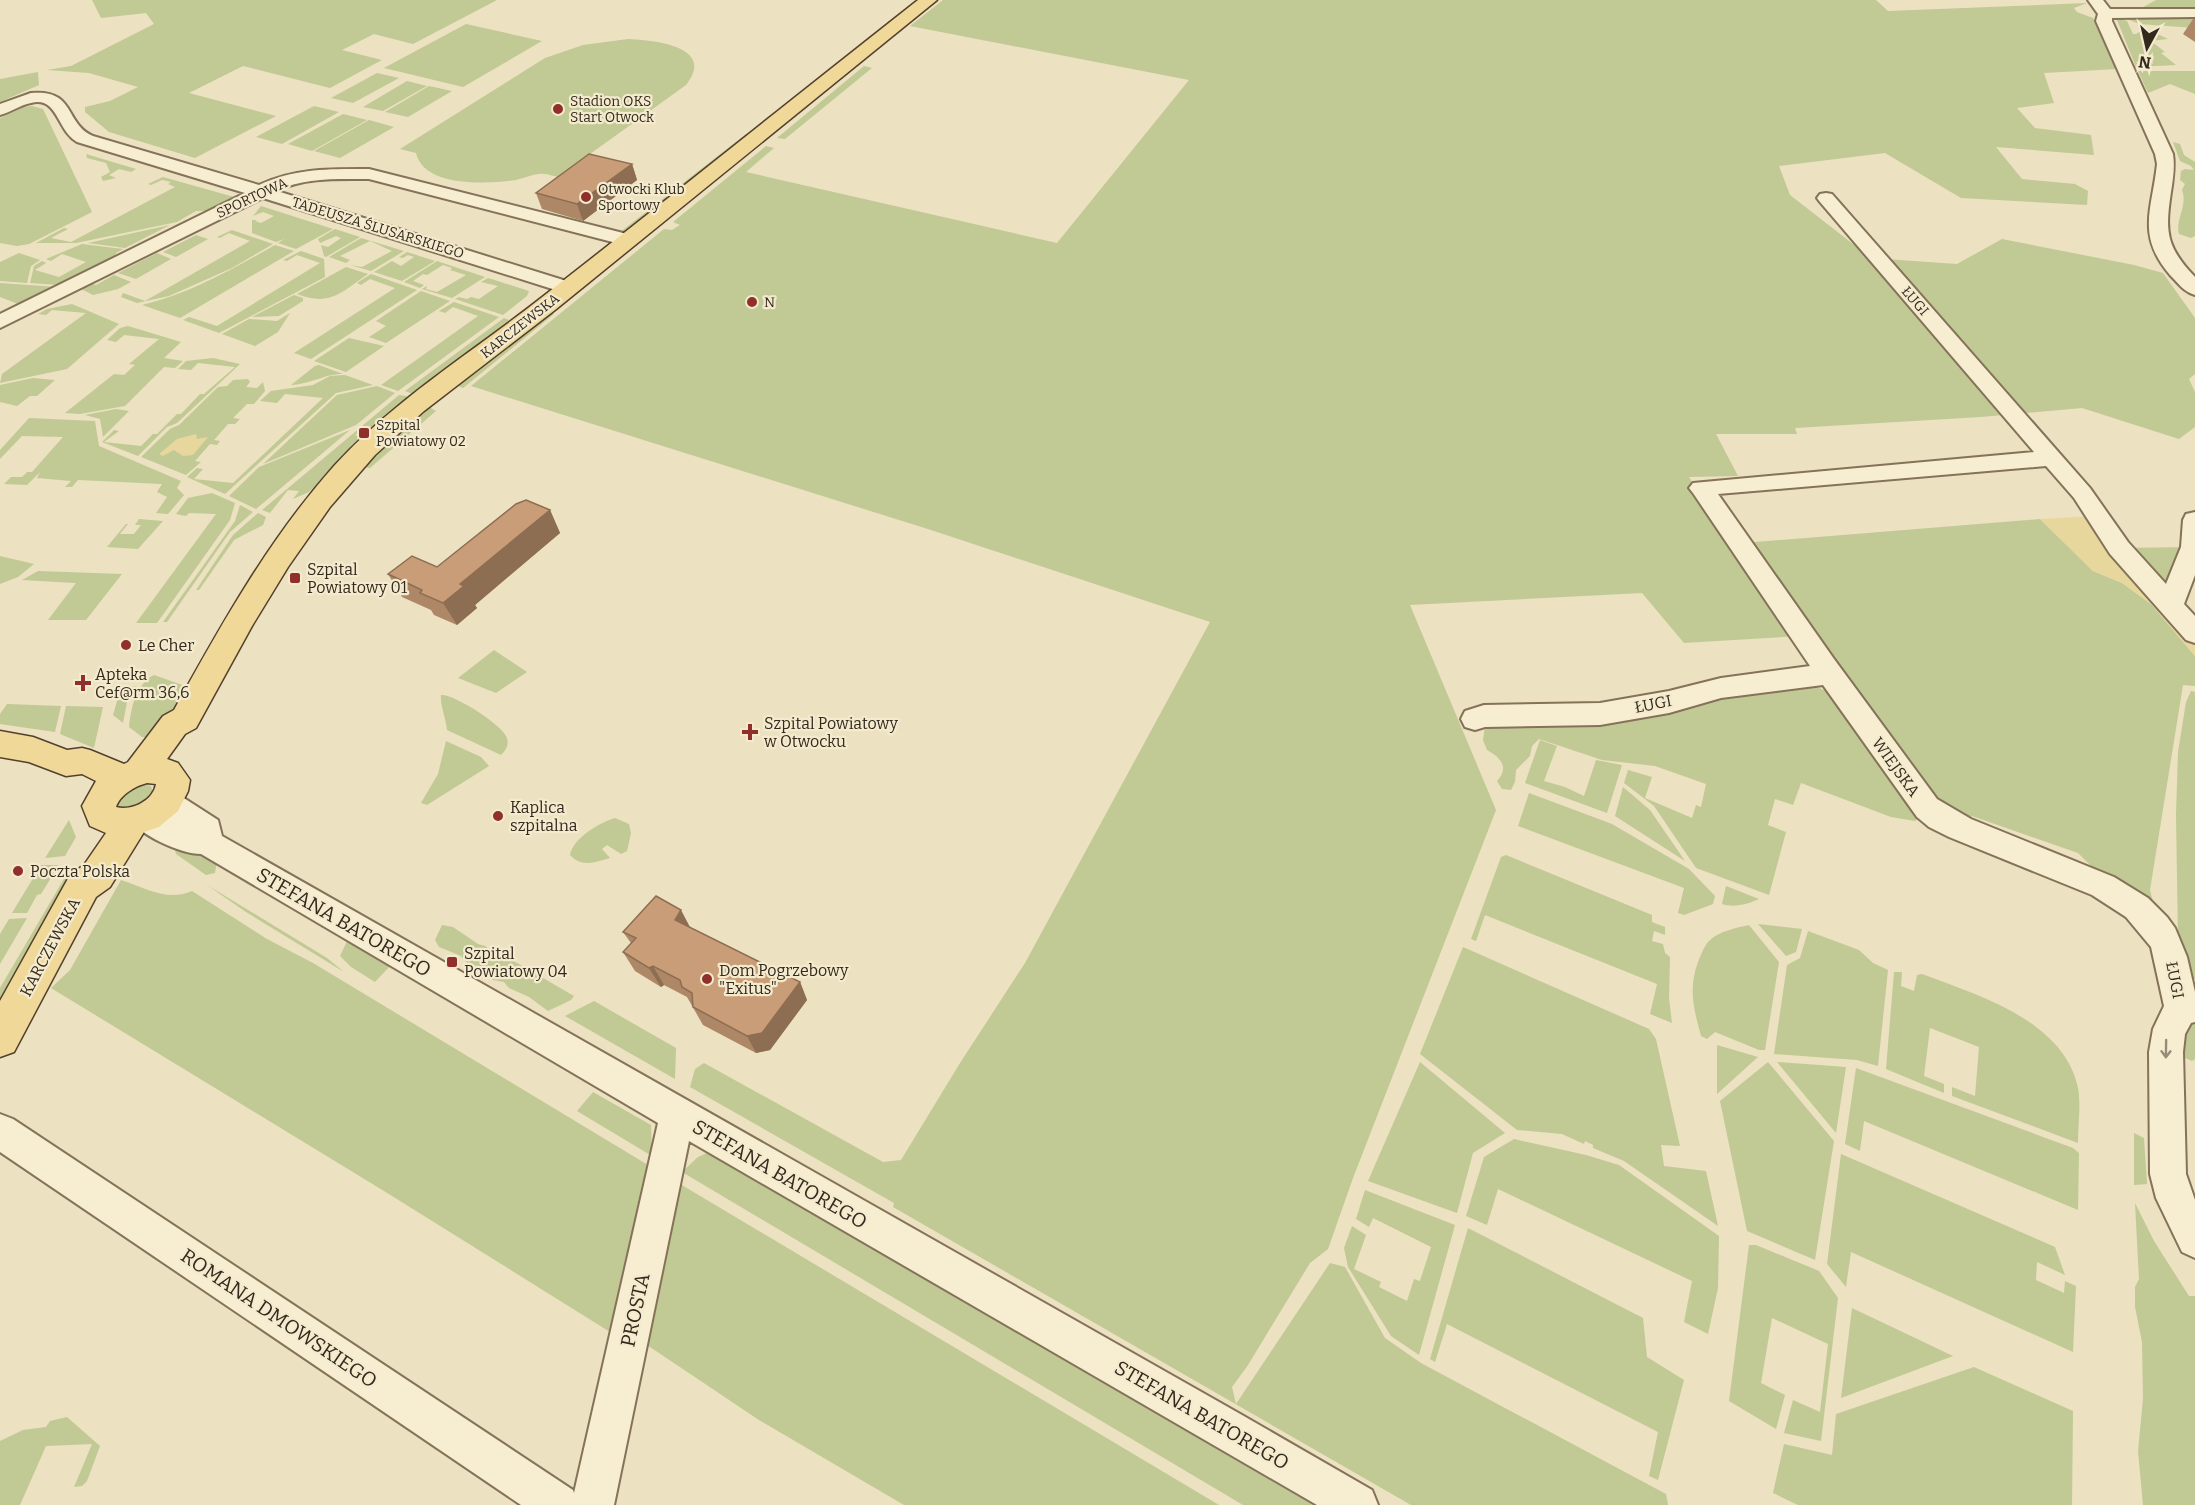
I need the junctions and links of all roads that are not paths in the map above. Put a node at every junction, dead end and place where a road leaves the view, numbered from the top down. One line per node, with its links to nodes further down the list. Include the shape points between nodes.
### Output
1 (929, 0): 7 (main road, KARCZEWSKA)
2 (2101, 7): 3 (street); 9 (street, via 2164,154 2160,242)
3 (2195, 13)
4 (0, 110): 5 (street, TADEUSZA ŚLUSARSKIEGO, via 33,95 50,100 62,108 76,135)
5 (261, 192): 7 (street, SPORTOWA, via 286,179 369,174); 8 (street, TADEUSZA ŚLUSARSKIEGO); 10 (street, SPORTOWA)
6 (1826, 198): 11 (street, ŁUGI)
7 (628, 240): 8 (main road, KARCZEWSKA)
8 (569, 288): 18 (main road, KARCZEWSKA, via 423,401 346,470 282,552 185,719 188,728)
9 (2195, 290)
10 (0, 322)
11 (2052, 458): 13 (street, ŁUGI, via 2082,493 2119,548); 15 (street, WIEJSKA, via 1701,488)
12 (2195, 520): 13 (street, via 2193,547)
13 (2171, 606): 14 (street, ŁUGI)
14 (2195, 633)
15 (1830, 675): 16 (street, ŁUGI, via 1721,688 1600,714); 19 (street, WIEJSKA, via 1927,808 1960,828 2108,888 2144,914)
16 (1475, 719)
17 (0, 744): 18 (main road, via 33,750 66,763 64,772)
18 (135, 797): 21 (main road, KARCZEWSKA, via 97,876 83,886); 22 (street, STEFANA BATOREGO, via 188,841 205,841)
19 (2169, 951): 20 (street, ŁUGI)
20 (2188, 1008): 24 (street, one-way to 24, via 2172,1021 2166,1052 2168,1174)
21 (0, 1039)
22 (677, 1116): 26 (street, PROSTA); 27 (street, STEFANA BATOREGO)
23 (0, 1131): 25 (street, ROMANA DMOWSKIEGO)
24 (2187, 1225)
25 (558, 1505)
26 (593, 1505)
27 (1357, 1505)

